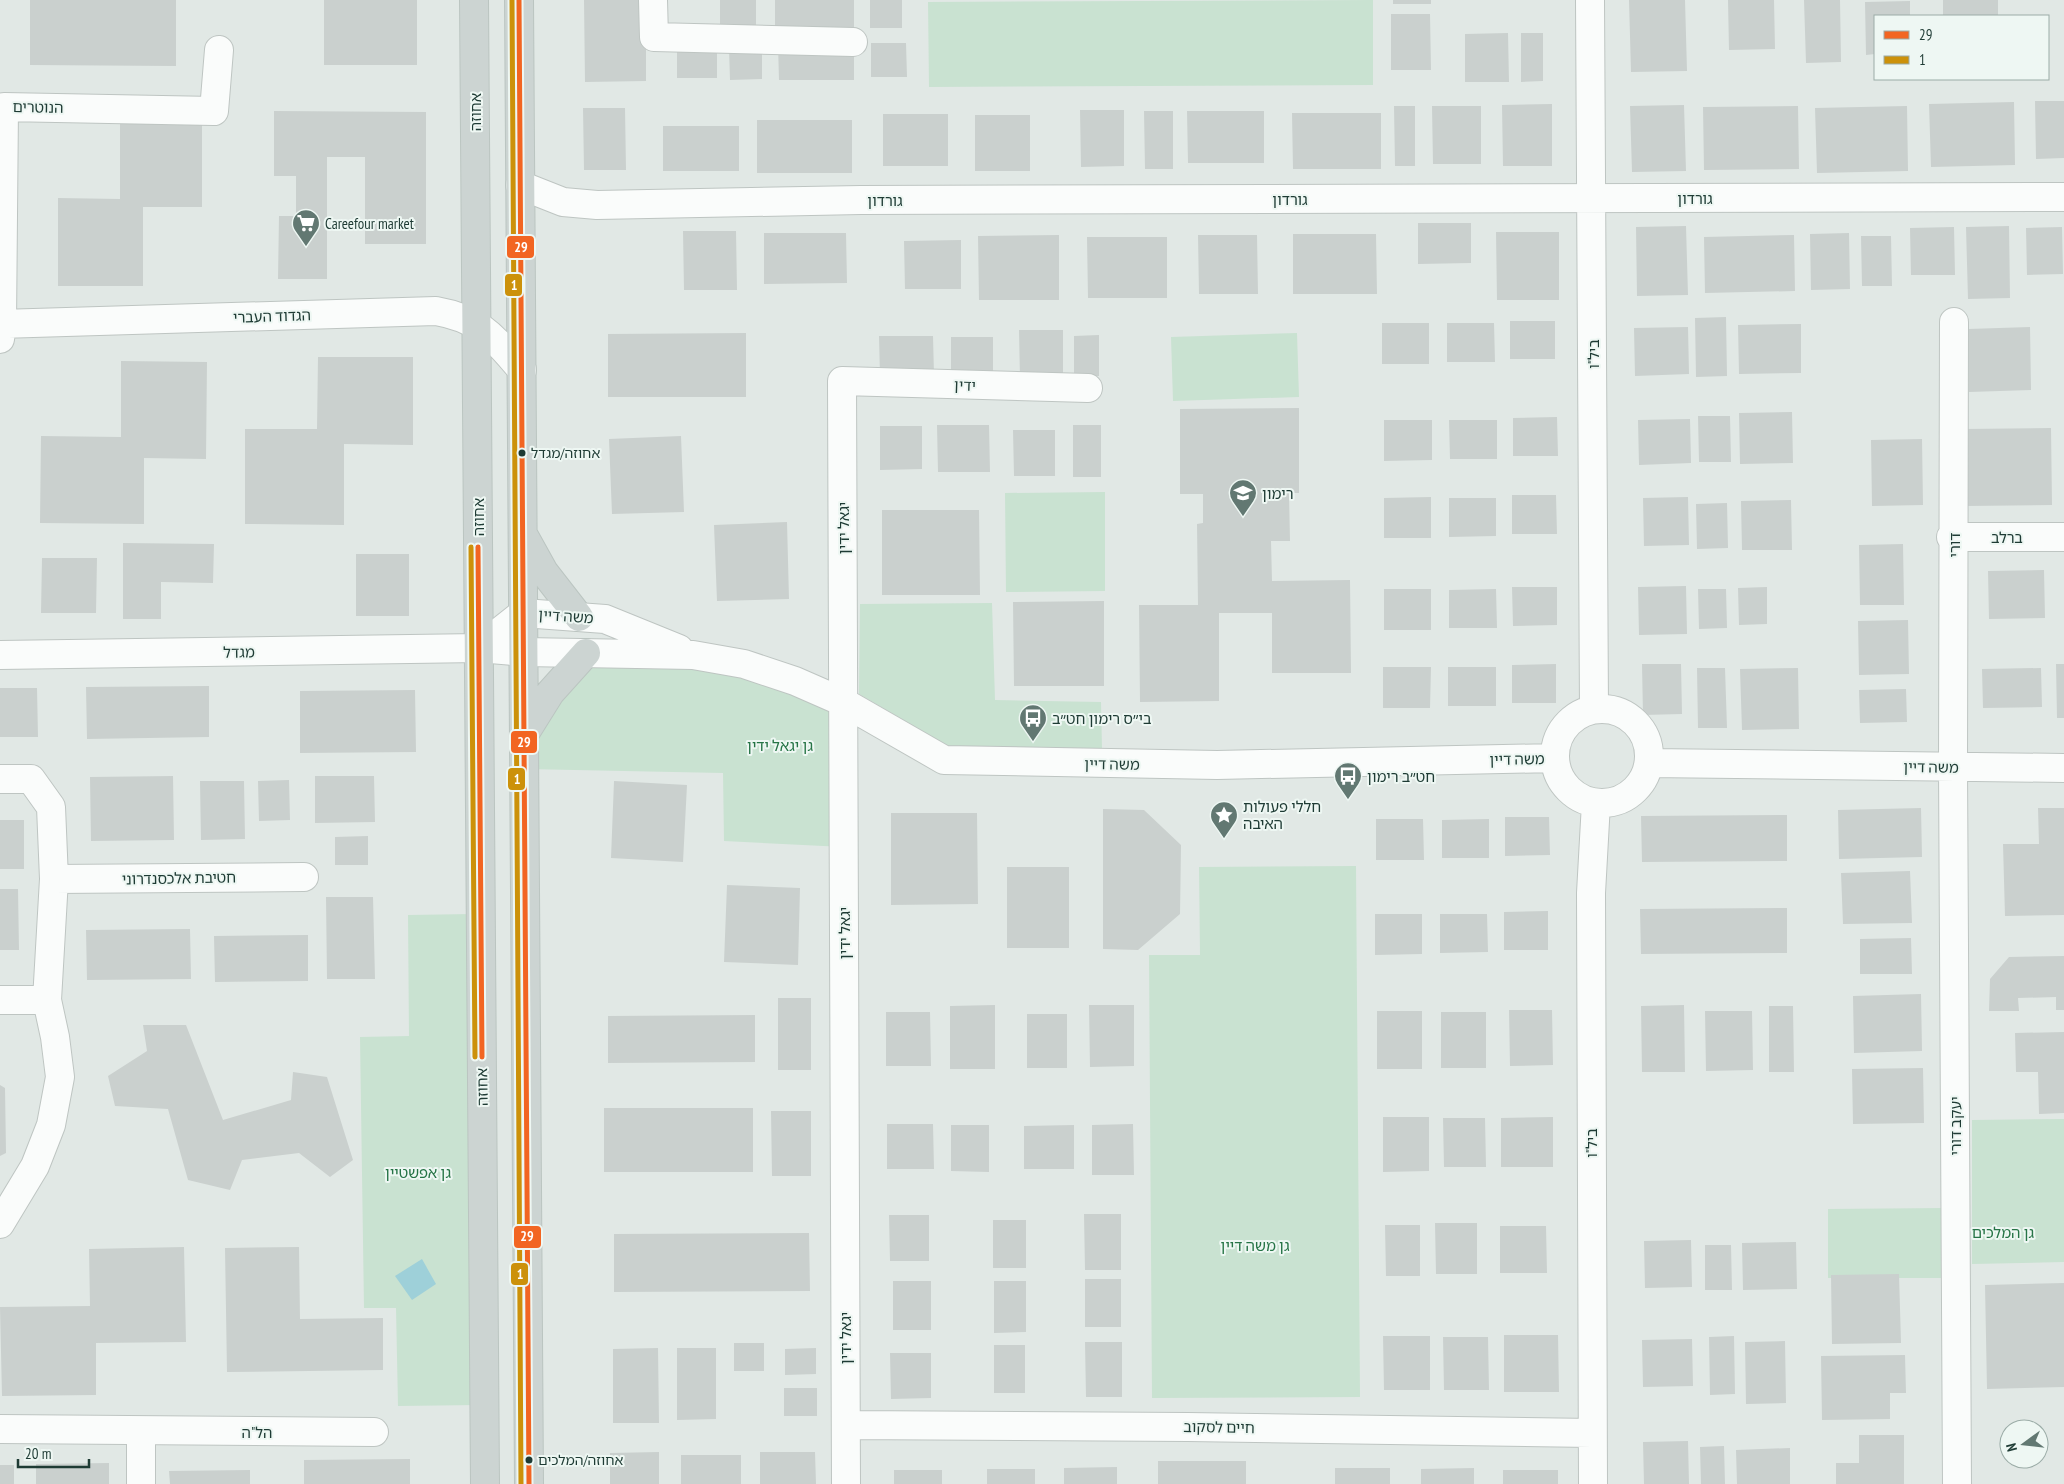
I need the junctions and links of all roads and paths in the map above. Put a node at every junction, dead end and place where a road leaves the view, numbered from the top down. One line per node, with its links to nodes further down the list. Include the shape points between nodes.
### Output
1 (474, 0): 11 (main road, אחוזה)
2 (519, 0): 7 (main road)
3 (653, 0): 5 (street, via 654,36)
4 (1590, 0): 9 (street, ביל"ו)
5 (853, 42)
6 (218, 50): 12 (street, הנוטרים, via 214,111 4,106)
7 (520, 185): 9 (street, גורדון, via 563,202 597,205 861,200); 13 (main road)
8 (2064, 197): 9 (street, גורדון)
9 (1591, 198): 27 (street, ביל"ו)
10 (1954, 322): 17 (street, דורי)
11 (477, 324): 12 (street, הגדוד העברי, via 436,311); 13 (street, הגדוד העברי); 21 (main road, אחוזה)
12 (1, 329)
13 (522, 370): 16 (main road)
14 (842, 381): 15 (street, ידין); 26 (street, יגאל ידין)
15 (1088, 388)
16 (522, 534): 19 (main road); 20 (main road, via 544,572)
17 (1952, 537): 18 (street, ברלב); 31 (street, דורי)
18 (2064, 537)
19 (523, 613): 20 (street, משה דיין); 21 (street, משה דיין); 22 (main road)
20 (579, 617): 25 (street, משה דיין, via 604,619)
21 (479, 648): 22 (street, משה דיין); 24 (street, מגדל); 46 (main road, אחוזה)
22 (524, 652): 23 (street, משה דיין); 28 (main road)
23 (586, 653): 25 (street, משה דיין); 28 (main road, via 550,693)
24 (0, 655)
25 (693, 655): 26 (street, משה דיין, via 744,664)
26 (843, 702): 29 (street, משה דיין, via 944,760 1217,765); 40 (street, יגאל ידין)
27 (1594, 709): 29 (street, via 1570,721 1561,732); 30 (street, via 1609,709 1635,722 1649,748)
28 (525, 733): 47 (main road)
29 (1555, 758): 34 (street, via 1558,774 1567,788 1580,798)
30 (1649, 763): 31 (street, משה דיין); 34 (street, via 1636,789 1610,803)
31 (1953, 768): 32 (street, משה דיין); 50 (street, יעקב דורי)
32 (2064, 768)
33 (0, 779): 36 (street, via 31,779 51,808)
34 (1596, 803): 44 (street, ביל"ו, via 1591,892)
35 (304, 877): 36 (street, חטיבת אלכסנדרוני)
36 (54, 879): 38 (street)
37 (0, 1000): 38 (street)
38 (47, 1000): 39 (street, via 60,1077 51,1125 35,1166)
39 (0, 1224)
40 (846, 1425): 44 (street, חיים לסקוב); 48 (street, יגאל ידין)
41 (0, 1429): 42 (street, הל"ה)
42 (141, 1431): 43 (street, הל"ה); 45 (street)
43 (374, 1432)
44 (1592, 1433): 49 (street, ביל"ו)
45 (142, 1484)
46 (485, 1484)
47 (529, 1484)
48 (846, 1484)
49 (1593, 1484)
50 (1957, 1484)

